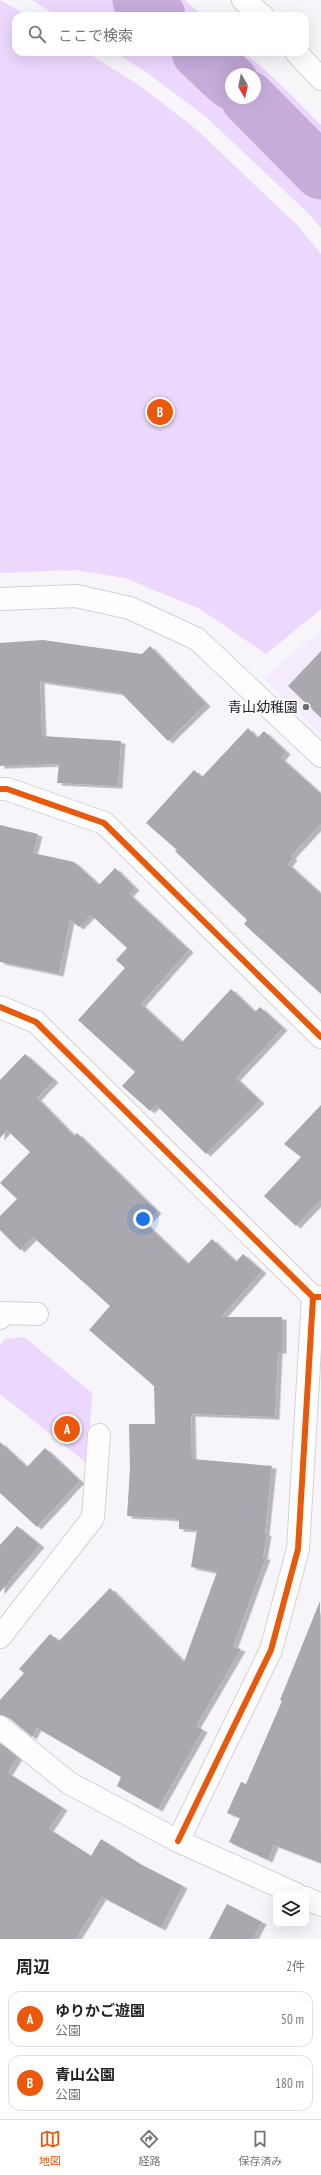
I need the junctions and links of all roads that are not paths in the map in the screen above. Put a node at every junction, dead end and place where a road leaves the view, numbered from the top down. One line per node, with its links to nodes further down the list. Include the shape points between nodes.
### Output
1 (243, 0): 2 (street)
2 (258, 12)
3 (300, 56): 4 (street)
4 (321, 78)
5 (0, 599): 6 (street, via 76,596 130,608 197,639)
6 (321, 756)
7 (0, 789): 9 (street, via 7,789 104,823)
8 (0, 1007): 10 (street, via 36,1022)
9 (321, 1037)
10 (317, 1297): 16 (street, via 298,1549 271,1650)
11 (37, 1314): 12 (street, via 4,1313)
12 (0, 1318)
13 (99, 1435): 14 (street, via 93,1518)
14 (0, 1638)
15 (0, 1727): 16 (street, via 69,1783)
16 (178, 1841): 17 (street)
17 (289, 1891)
18 (309, 1899): 19 (street)
19 (321, 1905)

